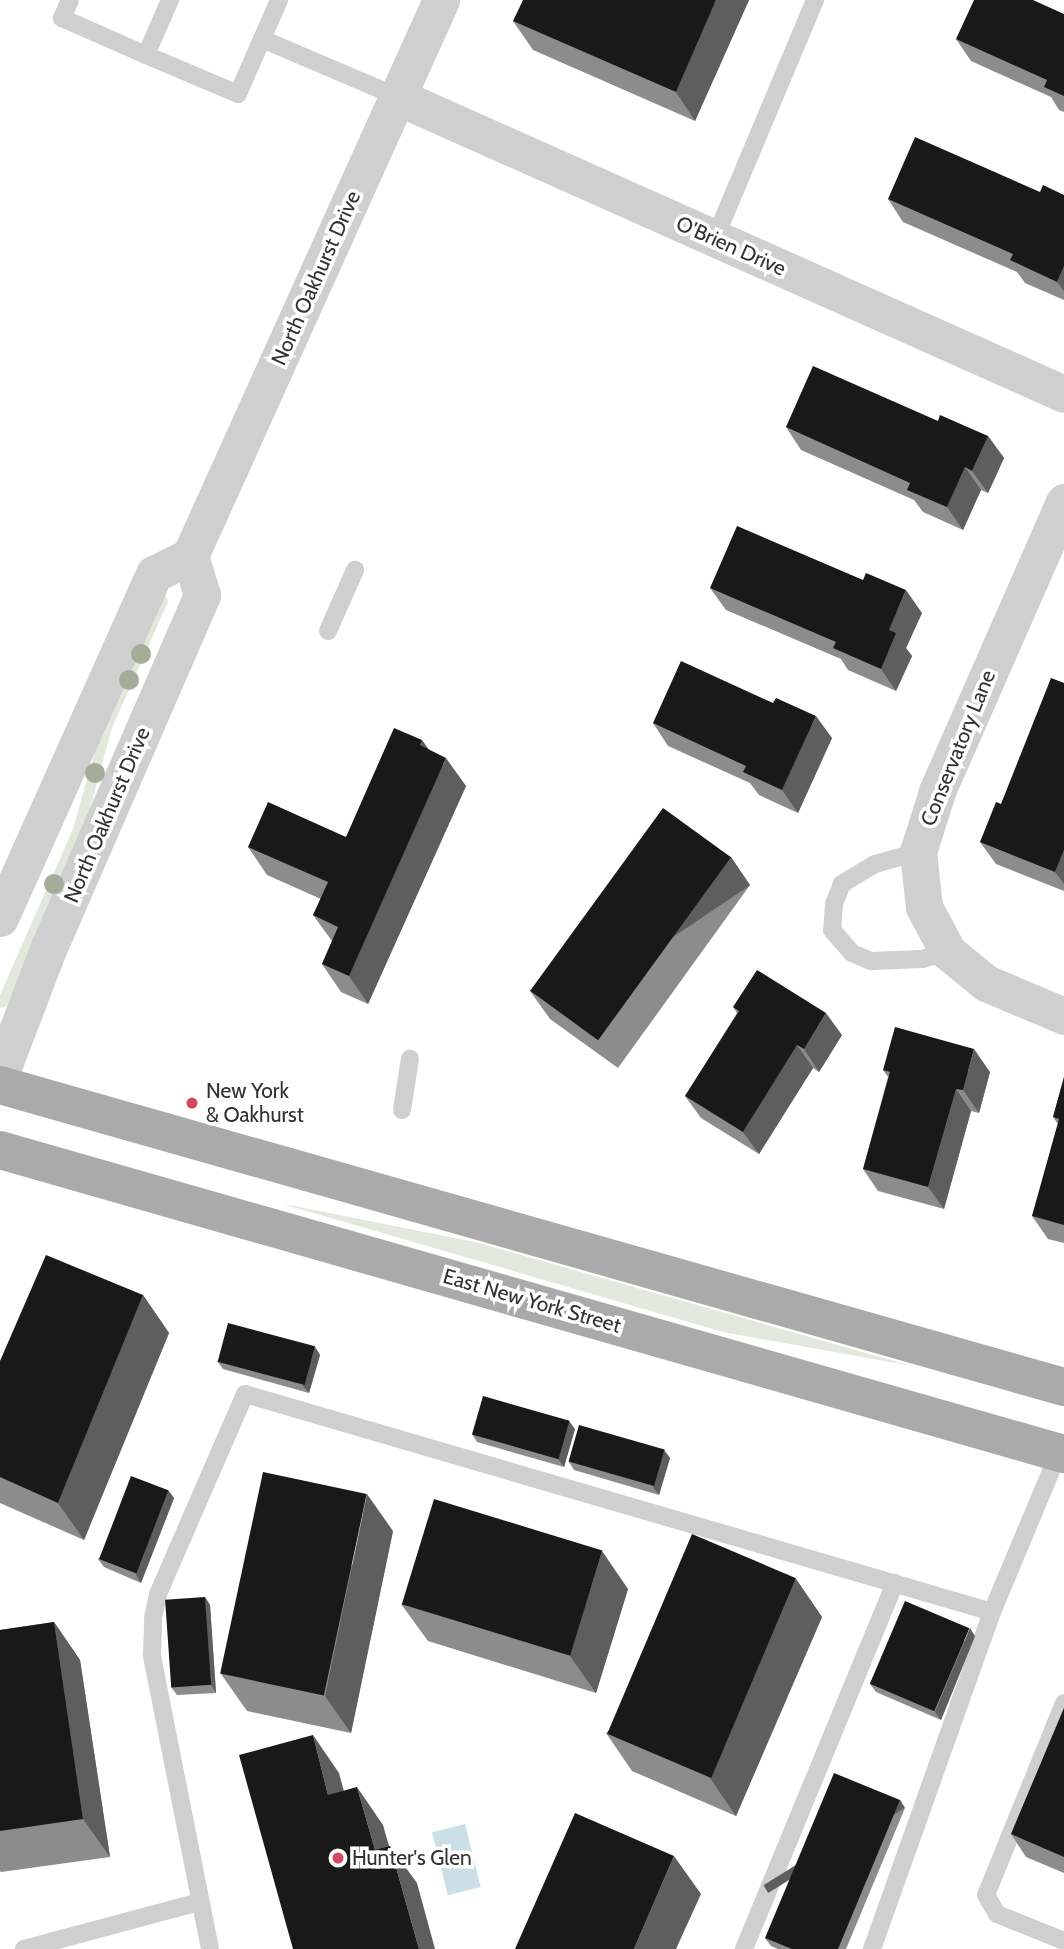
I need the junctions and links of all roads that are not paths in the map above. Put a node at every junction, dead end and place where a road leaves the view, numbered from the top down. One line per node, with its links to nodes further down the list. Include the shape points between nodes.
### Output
1 (70, 0): 7 (lane, via 62,18)
2 (170, 0): 7 (lane)
3 (279, 0): 6 (lane)
4 (441, 0): 8 (street, North Oakhurst Drive)
5 (815, 0): 9 (lane)
6 (262, 38): 7 (lane, via 238,94); 8 (lane)
7 (146, 54)
8 (398, 97): 9 (street, O'Brien Drive); 12 (street, North Oakhurst Drive)
9 (715, 238): 10 (street, O'Brien Drive)
10 (1064, 394)
11 (1064, 502): 15 (street, Conservatory Lane, via 937,792)
12 (190, 556): 16 (street, via 154,575); 20 (street, North Oakhurst Drive, via 202,595 49,947)
13 (355, 570): 14 (lane)
14 (328, 631)
15 (918, 852): 17 (street, Conservatory Lane, via 924,908); 17 (lane, via 876,864 842,884 834,904 832,930 852,953 871,961 922,959)
16 (0, 918)
17 (948, 952): 18 (street, Conservatory Lane, via 986,983)
18 (1064, 1016)
19 (410, 1059): 22 (lane)
20 (0, 1075)
21 (0, 1085): 24 (main road)
22 (402, 1110)
23 (0, 1150): 25 (main road, East New York Street)
24 (1064, 1387)
25 (1062, 1453): 27 (lane)
26 (895, 1583): 27 (lane); 29 (lane, via 245,1394 158,1594 153,1618 152,1655); 33 (lane)
27 (992, 1612): 34 (lane)
28 (1064, 1703): 30 (lane, via 986,1895 997,1914)
29 (198, 1902): 31 (lane); 32 (lane)
30 (1064, 1941)
31 (24, 1949)
32 (210, 1949)
33 (744, 1949)
34 (872, 1949)

